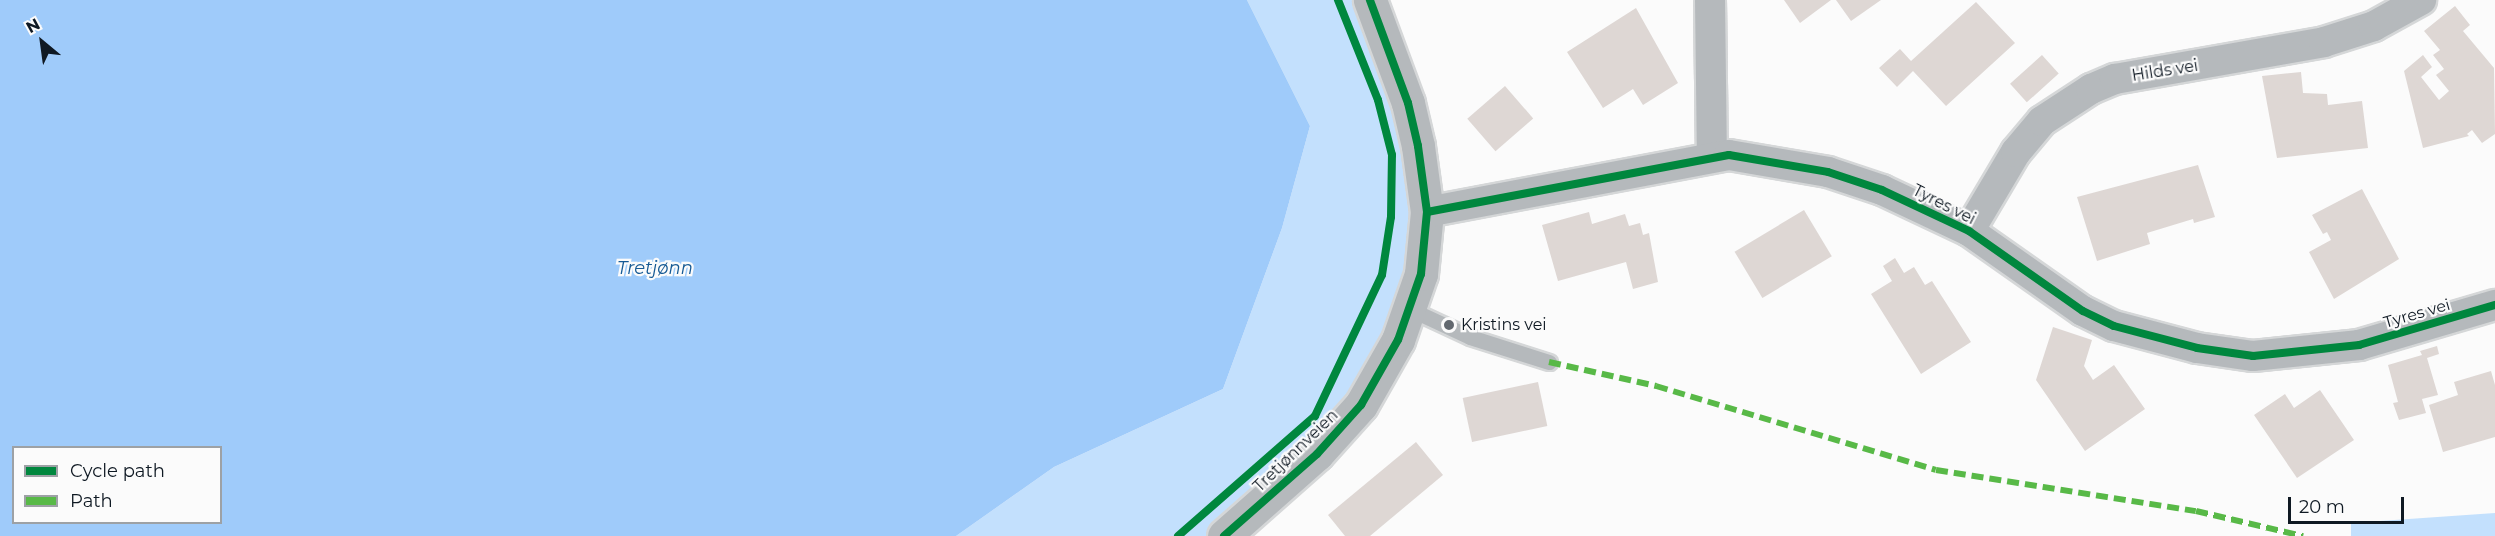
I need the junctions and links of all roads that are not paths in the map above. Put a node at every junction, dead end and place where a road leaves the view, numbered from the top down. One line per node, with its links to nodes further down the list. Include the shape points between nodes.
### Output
1 (1370, 0): 5 (street, Tretjønnveien, via 1408,103)
2 (1710, 0): 4 (street)
3 (2421, 0): 6 (street, Hilds vei, via 2374,26 2324,42 2115,79 2091,89 2042,121 2016,152)
4 (1712, 156): 5 (street, Tyres vei, via 1641,174); 6 (street, Tyres vei, via 1771,160 1828,172 1882,190)
5 (1426, 212): 8 (street, Tretjønnveien, via 1421,274)
6 (1969, 231): 7 (street, Tyres vei, via 2083,311 2114,326 2197,348 2253,356 2359,345)
7 (2495, 305)
8 (1412, 310): 9 (lane, via 1470,337); 10 (street, Tretjønnveien, via 1348,422)
9 (1549, 362)
10 (1224, 536)

